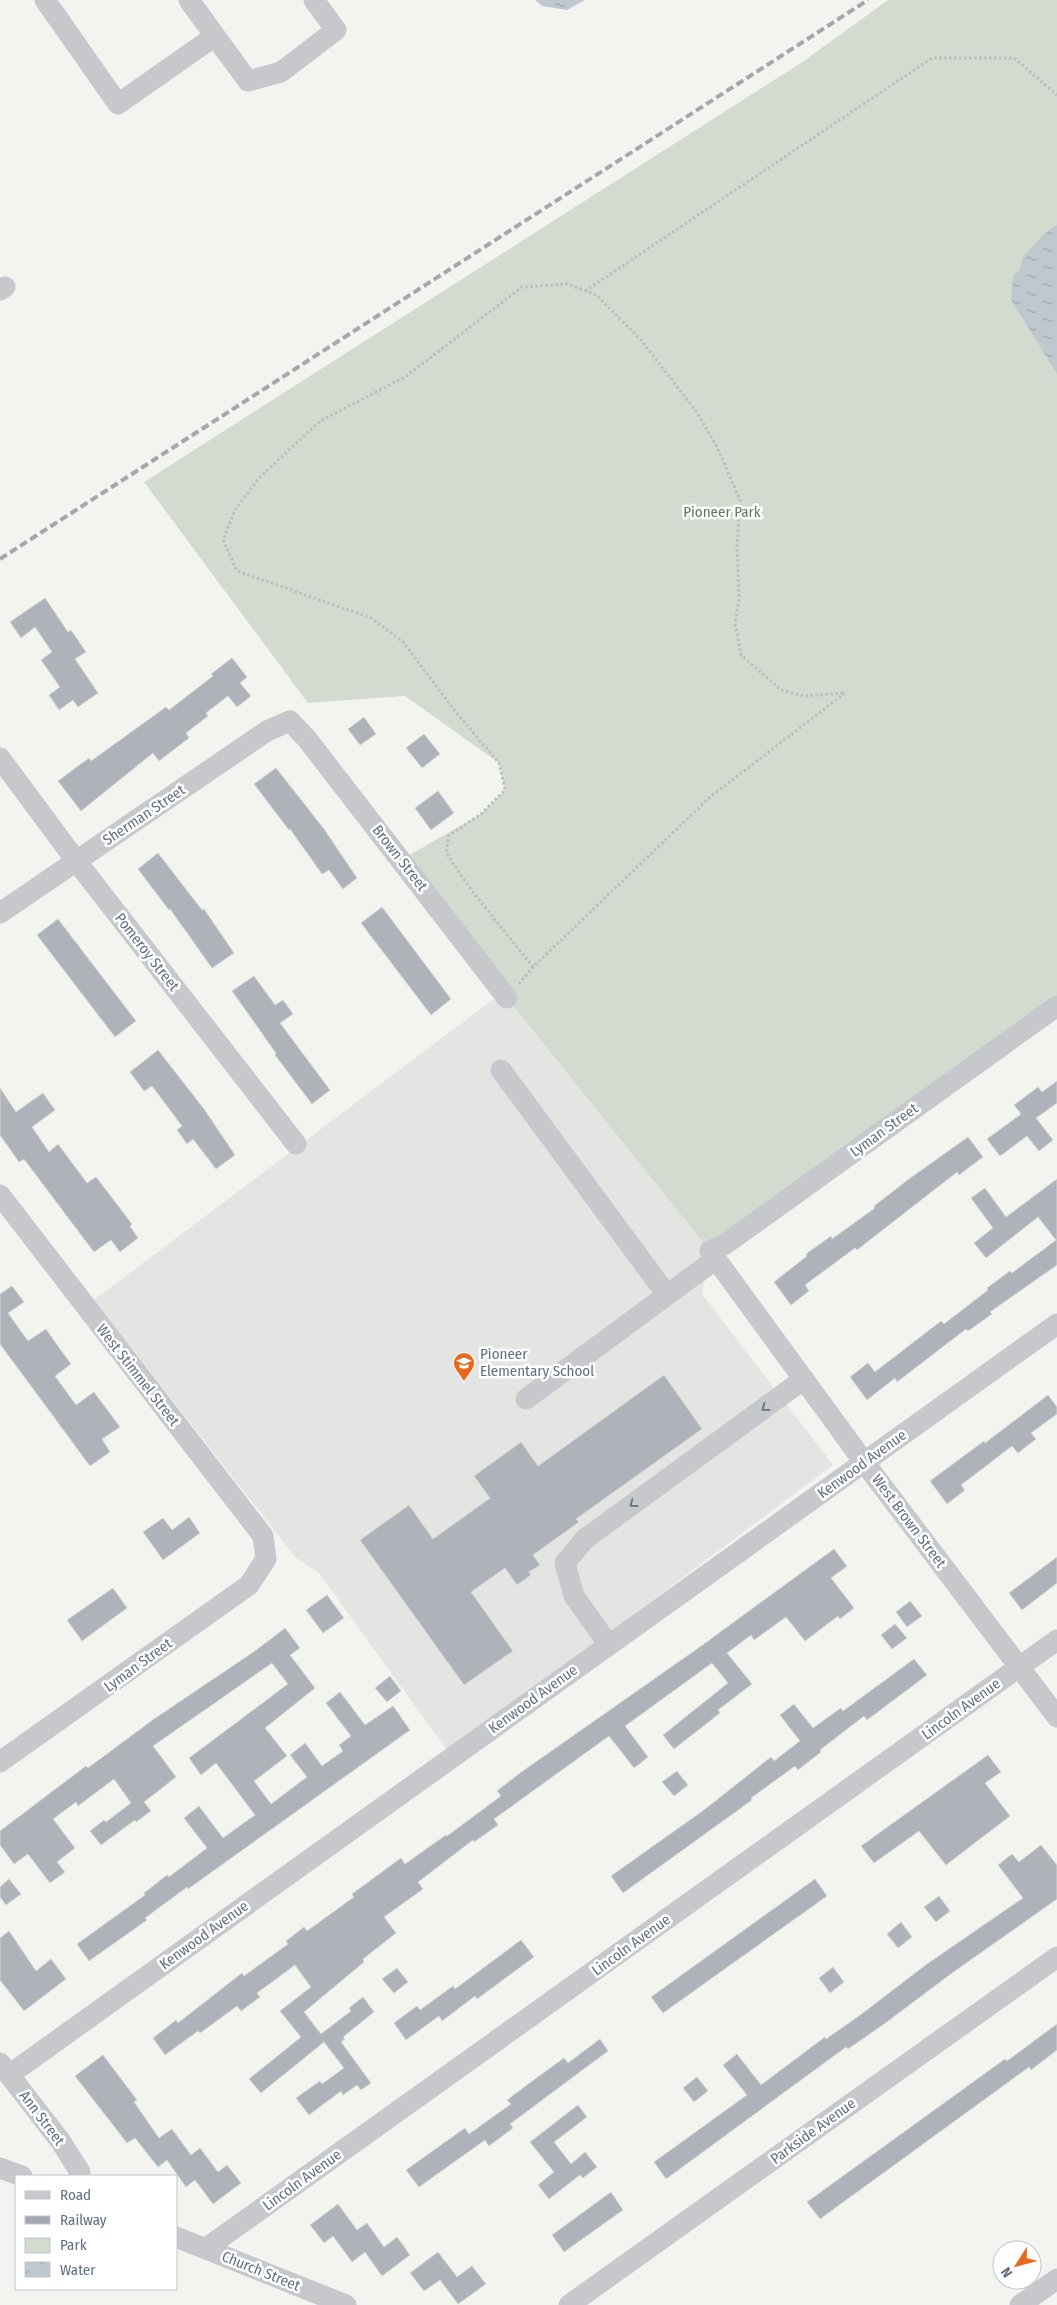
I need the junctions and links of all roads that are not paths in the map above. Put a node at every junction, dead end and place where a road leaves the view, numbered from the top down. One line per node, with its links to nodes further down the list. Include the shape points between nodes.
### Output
1 (45, 0): 4 (street, via 118,104)
2 (189, 0): 4 (street)
3 (314, 0): 4 (street, via 336,30 281,72 248,81)
4 (215, 36)
5 (290, 721): 7 (street, Sherman Street, via 267,731); 9 (street, Brown Street, via 313,746)
6 (0, 758): 7 (street, Pomeroy Street)
7 (77, 862): 8 (street, Sherman Street); 12 (street, Pomeroy Street)
8 (0, 914)
9 (507, 998)
10 (1057, 1006): 14 (street, Lyman Street)
11 (502, 1070): 15 (street)
12 (296, 1144)
13 (0, 1195): 20 (street, West Stimmel Street, via 263,1536)
14 (713, 1254): 15 (street, Lyman Street); 17 (street, West Brown Street)
15 (667, 1295): 18 (street, Lyman Street)
16 (1057, 1324): 19 (street, Kenwood Avenue)
17 (804, 1379): 19 (street, West Brown Street); 22 (street, one-way to 22, via 585,1540 565,1563 574,1596)
18 (526, 1399)
19 (864, 1462): 22 (street, Kenwood Avenue); 23 (street, West Brown Street)
20 (266, 1558): 25 (street, Lyman Street, via 249,1585)
21 (1057, 1640): 23 (street, Lincoln Avenue)
22 (608, 1645): 27 (street, Kenwood Avenue)
23 (1019, 1667): 24 (street, West Brown Street); 32 (street, Lincoln Avenue)
24 (1057, 1717)
25 (0, 1762)
26 (1057, 1956): 35 (street, Parkside Avenue)
27 (5, 2069): 30 (street, Ann Street, via 61,2142)
28 (0, 2168): 29 (street)
29 (19, 2175)
30 (80, 2175)
31 (178, 2238): 32 (street, Church Street)
32 (205, 2249): 34 (street, Church Street)
33 (1057, 2278): 36 (street)
34 (346, 2305)
35 (569, 2305)
36 (1020, 2305)

